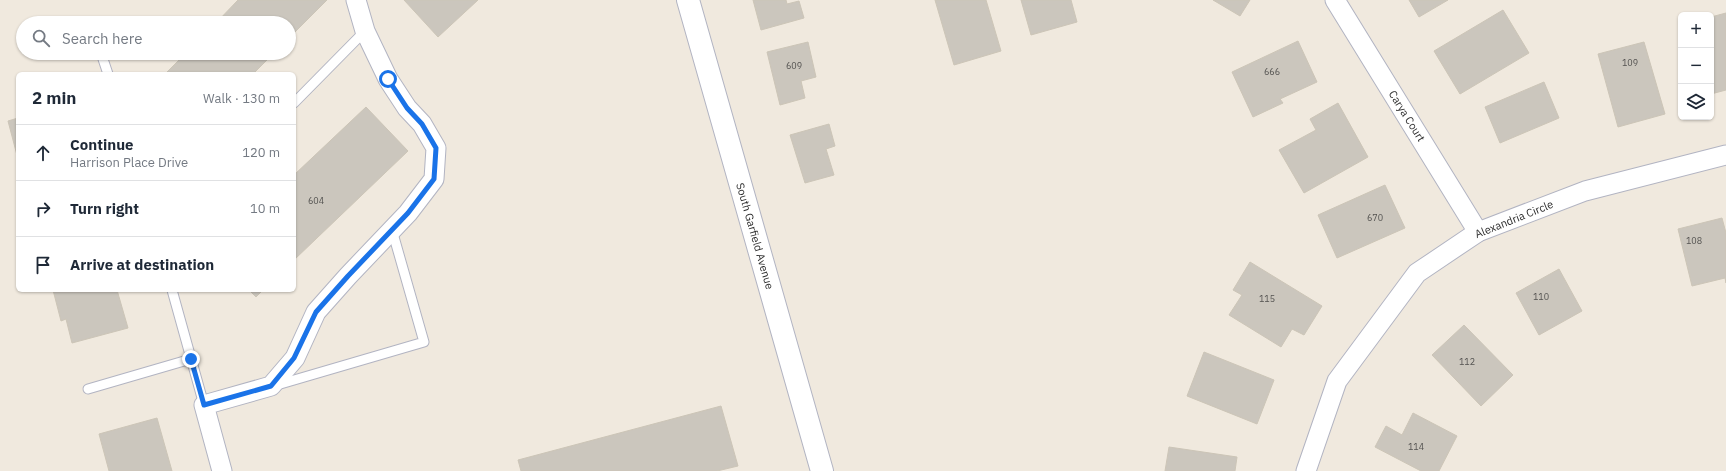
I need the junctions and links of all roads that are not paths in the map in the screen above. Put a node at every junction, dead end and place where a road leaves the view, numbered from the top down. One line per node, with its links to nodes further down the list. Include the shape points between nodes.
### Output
1 (356, 0): 4 (street)
2 (688, 0): 17 (street, South Garfield Avenue)
3 (1335, 0): 10 (street, Carya Court)
4 (365, 32): 7 (lane); 9 (street, via 388,79 407,108 422,124 436,148 434,179)
5 (103, 60): 6 (lane)
6 (107, 72)
7 (296, 102)
8 (1726, 155): 10 (street, Alexandria Circle, via 1585,191)
9 (392, 230): 13 (street, via 316,312 294,358); 13 (lane, via 424,342)
10 (1478, 232): 18 (street, Alexandria Circle, via 1417,272 1342,375 1337,382)
11 (173, 292): 12 (lane)
12 (191, 359): 14 (lane); 15 (lane)
13 (271, 386): 15 (street)
14 (88, 389)
15 (204, 405): 16 (street)
16 (222, 471)
17 (822, 471)
18 (1306, 471)

